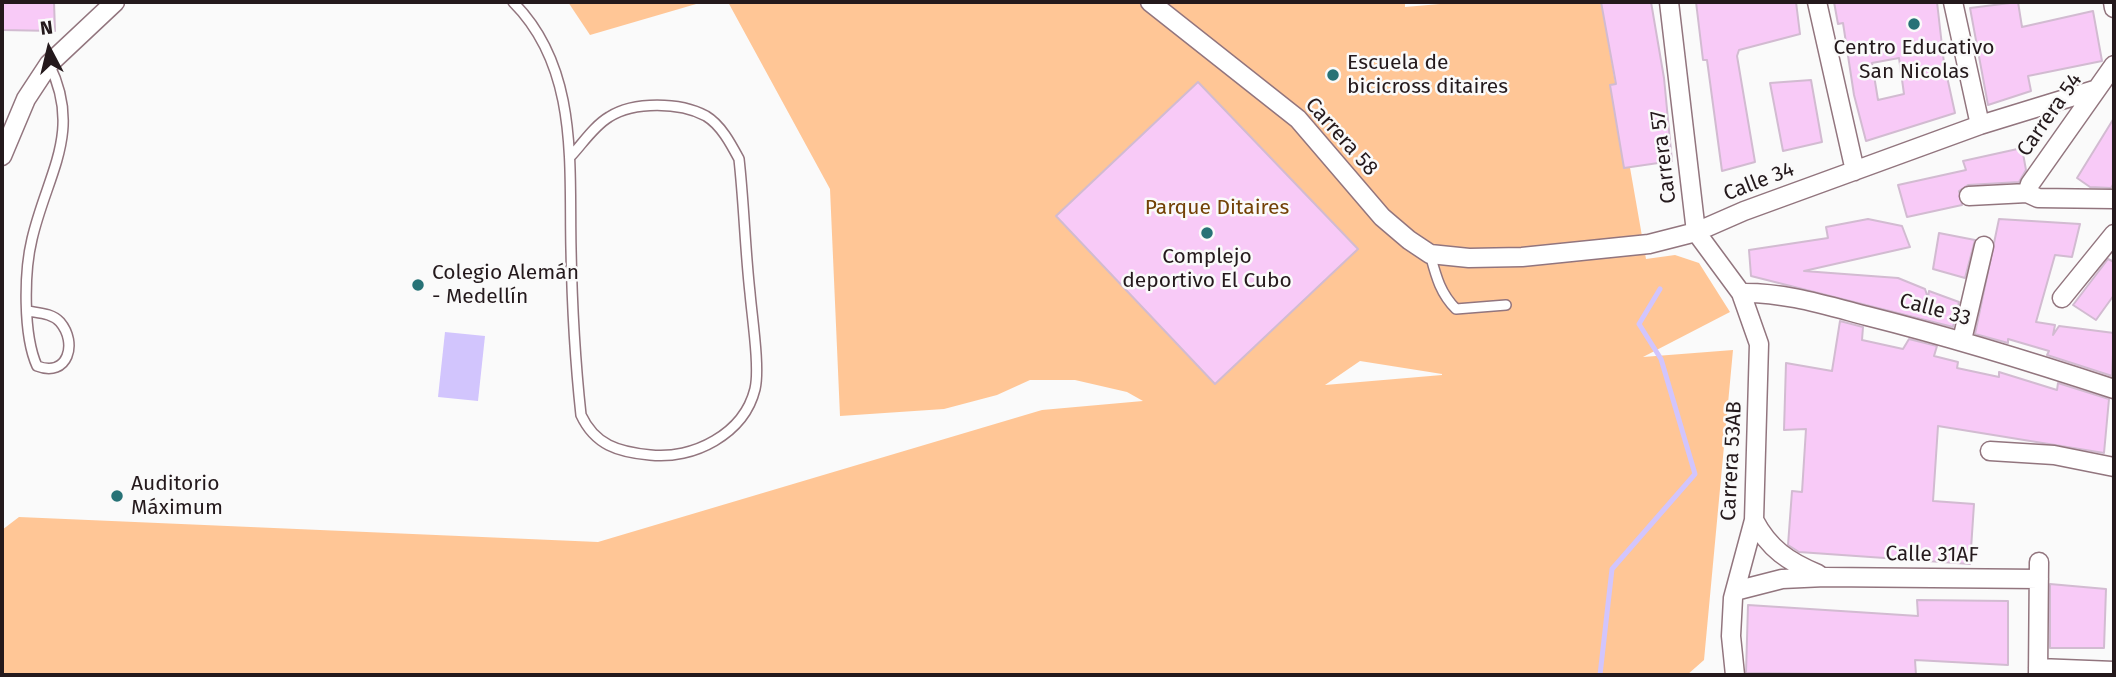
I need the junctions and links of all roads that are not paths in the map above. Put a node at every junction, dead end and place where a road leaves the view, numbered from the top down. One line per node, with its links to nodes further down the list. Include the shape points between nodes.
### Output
1 (115, 2): 9 (street)
2 (513, 2): 14 (lane, via 551,56 565,107)
3 (1150, 2): 22 (street, Carrera 58, via 1298,119 1382,217)
4 (1669, 2): 19 (street, Carrera 57)
5 (1817, 2): 15 (street)
6 (1953, 2): 12 (street)
7 (2113, 2): 8 (street)
8 (2114, 8)
9 (49, 64): 13 (street, via 26,99); 27 (lane, via 61,88 64,122 61,153 31,241)
10 (2114, 65): 11 (street, Carrera 54)
11 (2094, 90): 12 (street, Calle 34); 16 (street, Carrera 54)
12 (1980, 125): 15 (street, Calle 34)
13 (2, 156)
14 (571, 156): 14 (lane, via 571,250 581,415 590,433 630,453 663,457 694,452 728,433 755,389 739,159 727,136 706,116 675,106 611,116)
15 (1855, 171): 19 (street, Calle 34)
16 (2027, 193): 17 (street); 18 (street, via 2038,198)
17 (1969, 196)
18 (2114, 199)
19 (1696, 232): 22 (street, Calle 34, via 1649,244 1522,257); 23 (street, Carrera 57)
20 (2112, 241): 25 (street)
21 (1983, 246): 29 (street)
22 (1430, 254): 26 (lane, via 1439,286 1456,309)
23 (1741, 293): 24 (street, Calle 33); 28 (street, Carrera 53AB)
24 (1766, 293): 28 (street); 29 (street, Calle 33)
25 (2062, 298)
26 (1506, 305)
27 (28, 311): 27 (lane, via 37,366 60,366 68,360 70,350 60,321)
28 (1754, 327): 33 (street, Carrera 53AB, via 1760,368)
29 (1962, 340): 30 (street, Calle 33)
30 (2114, 389)
31 (1990, 451): 32 (street, via 2054,455)
32 (2114, 467)
33 (1754, 520): 34 (street, Calle 31AF, via 1775,551); 35 (street, Carrera 53AB)
34 (1825, 577): 35 (street, Calle 31AF, via 1782,579); 37 (street, Calle 31AF, via 2039,571)
35 (1735, 591): 38 (street, Carrera 53AB, via 1731,636)
36 (2114, 671): 37 (street)
37 (2038, 672)
38 (1735, 675)

